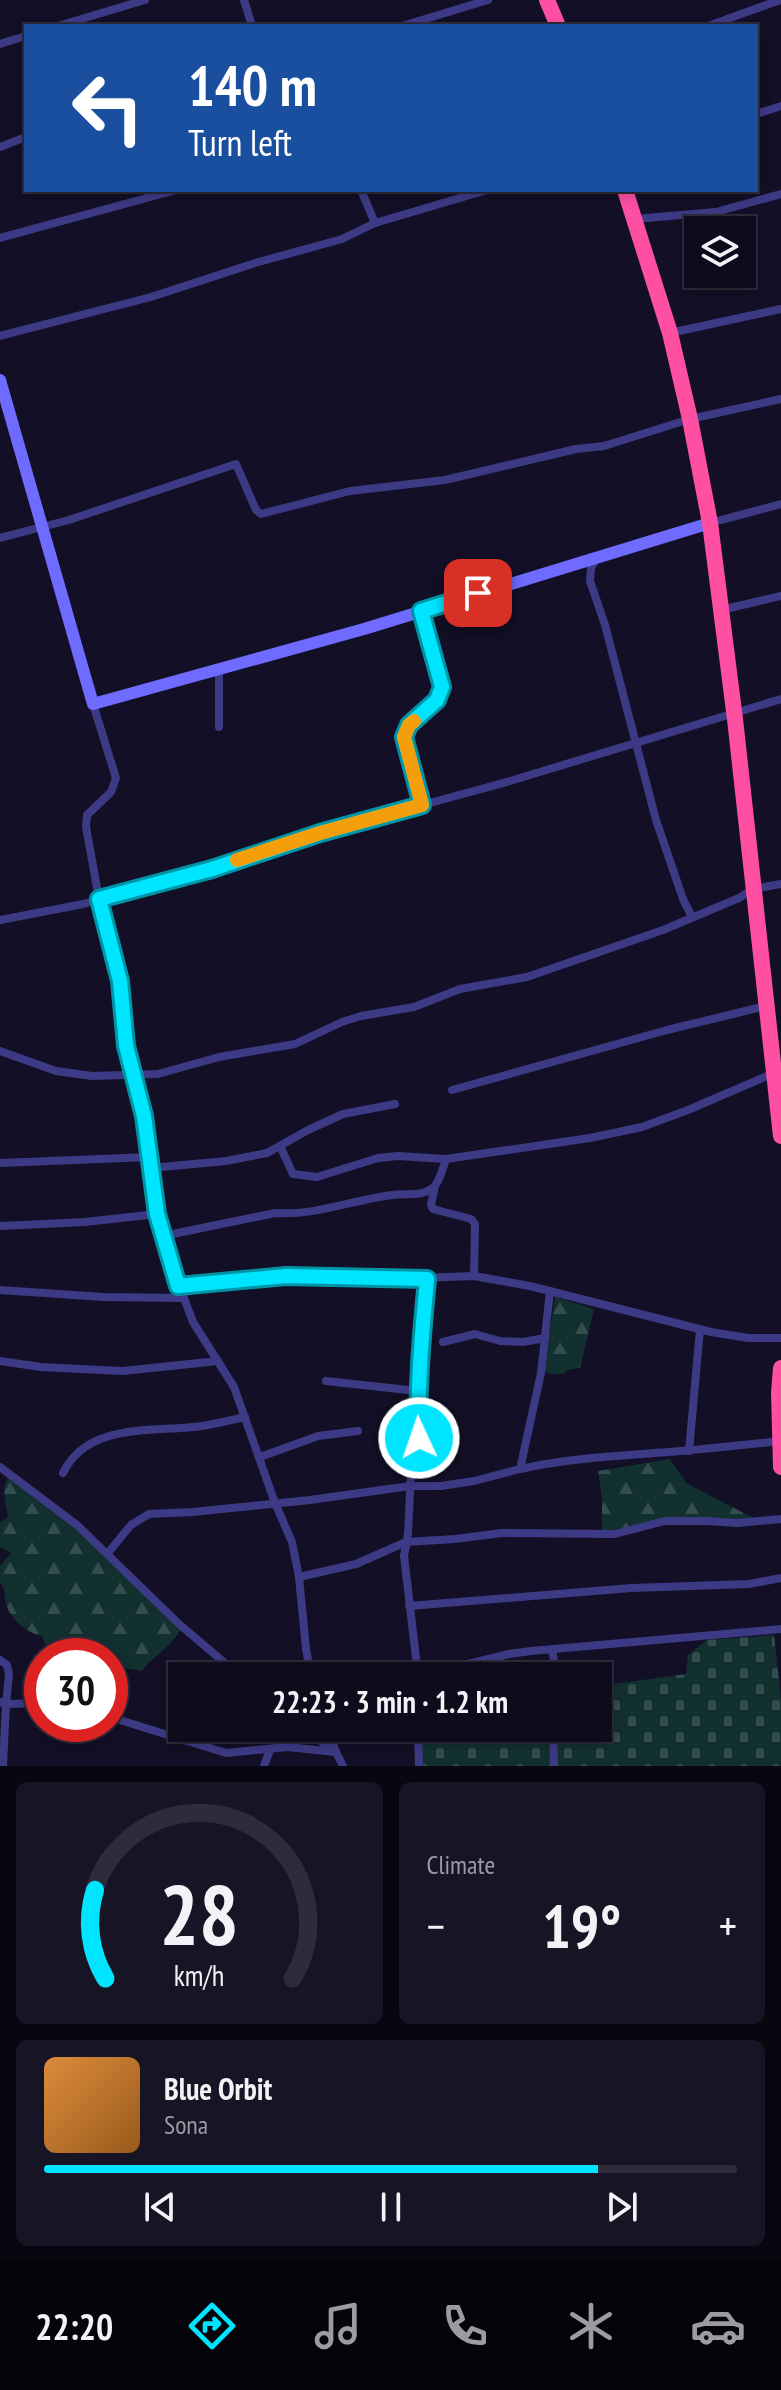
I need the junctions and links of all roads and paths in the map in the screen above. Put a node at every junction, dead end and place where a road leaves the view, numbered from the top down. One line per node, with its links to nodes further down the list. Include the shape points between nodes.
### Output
1 (145, 0): 6 (street)
2 (244, 0): 7 (street)
3 (488, 0): 8 (street)
4 (547, 0): 9 (highway)
5 (780, 0): 10 (street)
6 (65, 24)
7 (251, 24)
8 (409, 24)
9 (557, 24)
10 (714, 24)
11 (24, 37): 12 (street)
12 (0, 44)
13 (781, 106): 14 (street)
14 (758, 113)
15 (24, 138): 16 (street)
16 (0, 147)
17 (169, 192): 24 (street)
18 (362, 192): 23 (street)
19 (480, 192): 23 (street)
20 (626, 192): 22 (highway)
21 (781, 194): 22 (street, via 716,212)
22 (635, 219): 26 (highway)
23 (375, 223): 27 (street, via 342,239 151,297)
24 (0, 238)
25 (781, 309): 26 (street)
26 (670, 333): 30 (highway)
27 (0, 336)
28 (0, 380): 33 (street)
29 (781, 399): 30 (street)
30 (690, 419): 32 (highway); 33 (street, via 604,446 445,480 350,491 261,514 236,464)
31 (781, 504): 32 (street)
32 (710, 523): 35 (street); 37 (highway)
33 (41, 529): 34 (street); 41 (street)
34 (0, 538)
35 (597, 557): 38 (street); 44 (street, via 590,581)
36 (781, 596): 37 (street)
37 (721, 610): 42 (highway)
38 (421, 611): 39 (street); 45 (street, via 442,687 404,737)
39 (219, 670): 41 (street); 43 (street)
40 (781, 699): 42 (street)
41 (93, 704): 48 (street, via 116,778 111,792 87,815)
42 (734, 712): 44 (street); 47 (highway)
43 (219, 727)
44 (636, 742): 45 (street); 49 (street, via 656,820)
45 (422, 805): 48 (street)
46 (781, 884): 47 (street)
47 (753, 889): 49 (street); 51 (highway)
48 (99, 899): 50 (street); 54 (street, via 120,981)
49 (692, 917): 54 (street, via 527,977 361,1016 295,1044)
50 (0, 920)
51 (767, 1006): 53 (highway); 55 (street)
52 (0, 1051): 54 (street, via 56,1071)
53 (776, 1061): 57 (highway); 60 (street, via 688,1110 642,1127)
54 (133, 1076): 59 (street)
55 (452, 1090)
56 (395, 1104): 58 (street, via 343,1114)
57 (781, 1136)
58 (280, 1146): 60 (street, via 293,1174 317,1177 378,1158); 62 (street, via 226,1161)
59 (150, 1157): 61 (street); 62 (street)
60 (446, 1159): 63 (street)
61 (0, 1163)
62 (151, 1168): 64 (street)
63 (435, 1186): 66 (street, via 422,1194 275,1213); 67 (street, via 433,1209 475,1224)
64 (157, 1214): 65 (street); 66 (street)
65 (0, 1226)
66 (163, 1236): 69 (street)
67 (474, 1276): 68 (street); 71 (street)
68 (427, 1279): 69 (street, via 286,1276); 81 (street)
69 (178, 1286): 72 (street)
70 (0, 1290): 72 (street)
71 (550, 1291): 73 (street); 74 (street)
72 (183, 1298): 78 (street)
73 (700, 1329): 75 (street); 85 (street)
74 (545, 1338): 76 (street, via 500,1341 475,1334); 89 (street)
75 (781, 1338)
76 (443, 1342)
77 (0, 1361): 78 (street, via 123,1371)
78 (218, 1361): 82 (street)
79 (781, 1368): 84 (highway)
80 (326, 1381): 81 (street)
81 (417, 1391): 91 (street, via 419,1438)
82 (245, 1417): 86 (street); 90 (street, via 106,1437 76,1453)
83 (358, 1431): 86 (street, via 318,1436)
84 (780, 1441): 85 (street); 88 (highway)
85 (689, 1451): 89 (street, via 588,1457)
86 (260, 1457): 92 (street)
87 (0, 1467): 95 (street)
88 (781, 1467)
89 (520, 1469): 91 (street, via 474,1481)
90 (63, 1473)
91 (410, 1486): 92 (street); 94 (street)
92 (275, 1503): 95 (street, via 149,1514 131,1525); 96 (street, via 292,1542)
93 (781, 1519): 94 (street, via 665,1521 615,1534 502,1533)
94 (406, 1542): 96 (street, via 356,1564); 98 (street)
95 (107, 1554): 103 (street)
96 (299, 1577): 104 (street)
97 (781, 1578): 98 (street)
98 (409, 1606): 105 (street)
99 (778, 1630): 100 (street); 101 (street)
100 (781, 1640)
101 (552, 1650): 106 (street); 107 (street)
102 (0, 1660): 108 (street, via 9,1674)
103 (224, 1662)
104 (308, 1662)
105 (416, 1662)
106 (476, 1662)
107 (554, 1662)
108 (3, 1703): 109 (street); 117 (street)
109 (24, 1703)
110 (128, 1723): 115 (street, via 226,1753)
111 (322, 1742): 116 (street)
112 (333, 1742): 116 (street)
113 (418, 1742): 120 (street)
114 (553, 1742): 121 (street)
115 (270, 1750): 116 (street); 118 (street)
116 (336, 1752): 119 (street)
117 (3, 1766)
118 (264, 1766)
119 (343, 1766)
120 (419, 1766)
121 (554, 1766)

